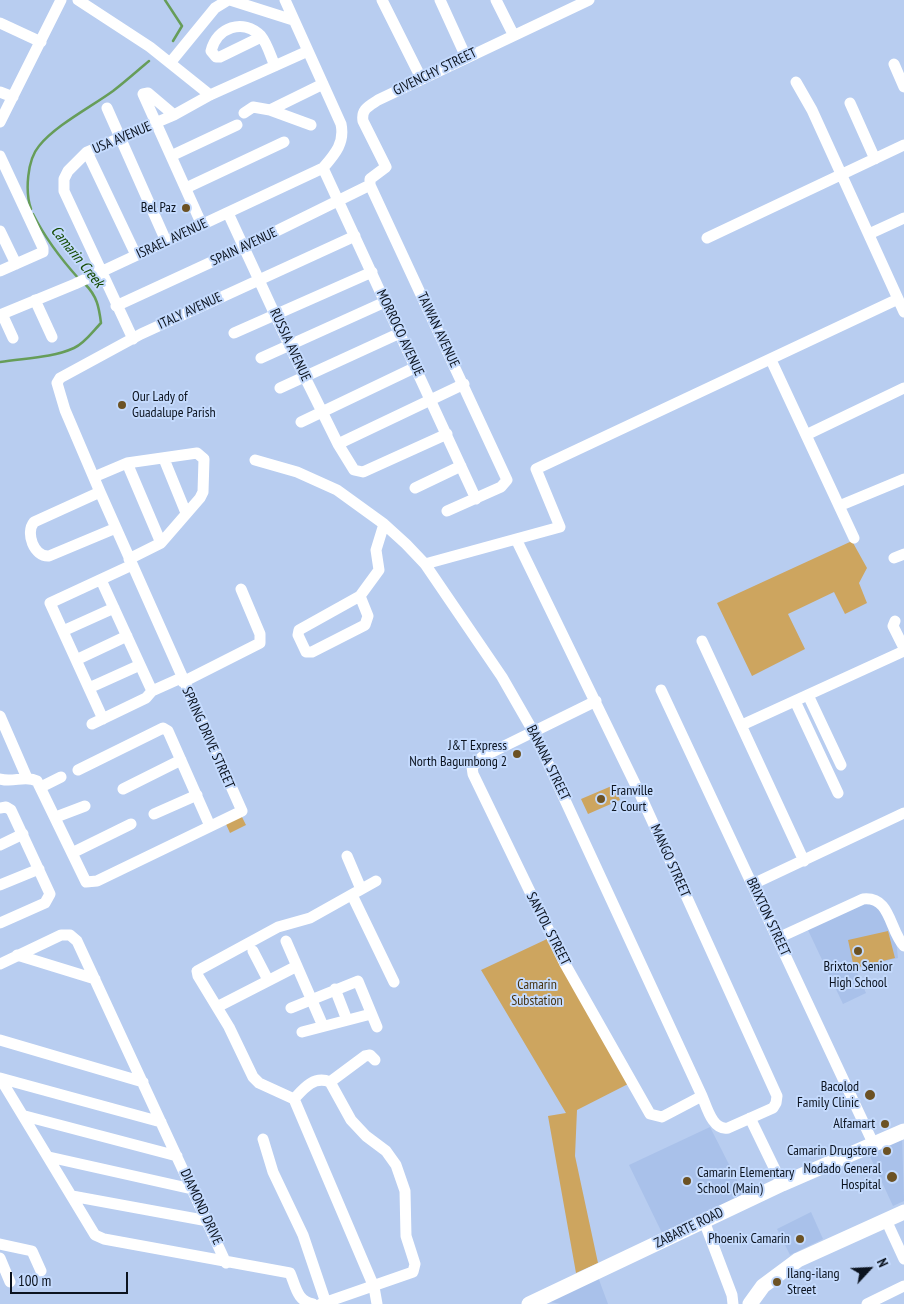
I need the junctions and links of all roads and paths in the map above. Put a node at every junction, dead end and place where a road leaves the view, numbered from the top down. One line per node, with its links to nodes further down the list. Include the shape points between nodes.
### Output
1 (60, 0): 15 (street)
2 (78, 0): 18 (street)
3 (229, 0): 9 (street); 10 (street)
4 (285, 0): 11 (street)
5 (382, 0): 21 (street)
6 (440, 0): 17 (street)
7 (496, 0): 13 (street)
8 (589, 0): 13 (street, GIVENCHY STREET)
9 (249, 3): 11 (street)
10 (213, 4): 18 (street)
11 (293, 20): 16 (street)
12 (0, 23): 15 (street)
13 (513, 34): 17 (street, GIVENCHY STREET)
14 (261, 36): 20 (street)
15 (41, 42): 27 (street)
16 (308, 51): 20 (street, USA AVENUE); 23 (street)
17 (466, 57): 21 (street, GIVENCHY STREET)
18 (168, 61): 26 (street)
19 (894, 64): 24 (street)
20 (275, 66): 26 (street, USA AVENUE)
21 (421, 78): 46 (street, GIVENCHY STREET, via 378,100 365,108 362,114 386,167 370,179)
22 (796, 82): 45 (street)
23 (323, 84): 30 (street); 44 (street, ISRAEL AVENUE, via 343,133 337,152)
24 (904, 87)
25 (0, 92): 27 (street)
26 (210, 96): 32 (street, USA AVENUE)
27 (13, 97): 33 (street)
28 (850, 103): 43 (street)
29 (107, 108): 37 (street)
30 (270, 110): 31 (street, via 253,107); 36 (street)
31 (244, 113)
32 (174, 115): 34 (street, USA AVENUE); 34 (street, via 144,92)
33 (0, 122)
34 (155, 124): 37 (street, USA AVENUE); 42 (street)
35 (237, 125): 42 (street)
36 (310, 125)
37 (120, 138): 40 (street, USA AVENUE); 56 (street)
38 (284, 142): 47 (street)
39 (904, 145): 43 (street)
40 (88, 152): 58 (street); 62 (street, USA AVENUE, via 68,171 64,178 64,191)
41 (0, 156): 59 (street, via 43,252)
42 (171, 156): 47 (street)
43 (875, 159): 45 (street)
44 (323, 168): 48 (street, MORROCO AVENUE); 49 (street, ISRAEL AVENUE)
45 (842, 174): 53 (street); 55 (street)
46 (370, 185): 48 (street, SPAIN AVENUE); 81 (street, TAIWAN AVENUE)
47 (186, 188): 51 (street)
48 (340, 201): 54 (street, MORROCO AVENUE); 57 (street, SPAIN AVENUE)
49 (228, 213): 51 (street, ISRAEL AVENUE); 57 (street, RUSSIA AVENUE)
50 (904, 218): 53 (street)
51 (202, 225): 56 (street, ISRAEL AVENUE)
52 (0, 231): 59 (street)
53 (869, 234): 64 (street)
54 (355, 236): 61 (street, MORROCO AVENUE); 63 (street, ITALY AVENUE)
55 (707, 238)
56 (166, 241): 58 (street, ISRAEL AVENUE)
57 (244, 248): 63 (street, RUSSIA AVENUE); 67 (street, SPAIN AVENUE)
58 (136, 255): 62 (street, ISRAEL AVENUE)
59 (16, 264): 60 (street)
60 (0, 271)
61 (372, 272): 66 (street, MORROCO AVENUE); 70 (street)
62 (96, 274): 65 (street, ISRAEL AVENUE); 67 (street, USA AVENUE)
63 (259, 280): 70 (street, RUSSIA AVENUE); 75 (street, ITALY AVENUE)
64 (898, 299): 68 (street); 78 (street)
65 (35, 300): 69 (street, ISRAEL AVENUE); 73 (street)
66 (385, 302): 72 (street, MORROCO AVENUE); 76 (street)
67 (116, 306): 75 (street, USA AVENUE)
68 (904, 312)
69 (1, 314): 74 (street)
70 (275, 314): 71 (street); 76 (street, RUSSIA AVENUE)
71 (234, 333)
72 (400, 333): 79 (street, MORROCO AVENUE); 80 (street)
73 (52, 337)
74 (13, 338)
75 (133, 339): 85 (street, ITALY AVENUE, via 60,378 57,383)
76 (289, 344): 77 (street); 80 (street, RUSSIA AVENUE)
77 (261, 358)
78 (771, 360): 89 (street); 106 (street, via 536,469 560,528)
79 (416, 367): 84 (street, MORROCO AVENUE); 86 (street)
80 (305, 377): 82 (street); 86 (street, RUSSIA AVENUE)
81 (464, 384): 84 (street); 99 (street, TAIWAN AVENUE, via 505,476 505,484)
82 (280, 388)
83 (903, 391): 89 (street)
84 (431, 400): 88 (street, MORROCO AVENUE); 90 (street)
85 (65, 410): 95 (street, SPRING DRIVE STREET)
86 (322, 413): 87 (street); 90 (street, RUSSIA AVENUE)
87 (301, 422)
88 (447, 434): 90 (street, RUSSIA AVENUE, via 359,473 350,466); 94 (street, MORROCO AVENUE)
89 (806, 435): 100 (street)
90 (338, 444)
91 (164, 459): 93 (street); 102 (street); 102 (street, via 197,453 204,458 203,492)
92 (255, 460): 103 (street, BANANA STREET, via 297,472 337,490)
93 (127, 463): 95 (street); 107 (street)
94 (462, 466): 97 (street); 99 (street, MORROCO AVENUE)
95 (94, 477): 98 (street, SPRING DRIVE STREET)
96 (904, 479): 100 (street)
97 (415, 488)
98 (100, 492): 104 (street, SPRING DRIVE STREET); 104 (street, via 34,522 29,534 42,557)
99 (476, 499): 101 (street)
100 (839, 506): 105 (street)
101 (447, 511)
102 (186, 513): 107 (street)
103 (384, 524): 109 (street, BANANA STREET); 112 (street, via 376,550 379,570)
104 (116, 528): 108 (street, SPRING DRIVE STREET)
105 (854, 538)
106 (516, 540): 109 (street); 126 (street, MANGO STREET)
107 (162, 544): 108 (street)
108 (131, 562): 110 (street); 121 (street, SPRING DRIVE STREET)
109 (425, 564): 132 (street, BANANA STREET, via 502,677)
110 (101, 580): 113 (street); 115 (street, via 50,602)
111 (241, 589): 121 (street, via 260,634 260,643)
112 (360, 596): 112 (street, via 368,616 365,625 306,652 299,630)
113 (114, 608): 115 (street); 116 (street)
114 (895, 621): 118 (street, via 894,629)
115 (63, 631): 119 (street)
116 (127, 636): 119 (street); 120 (street)
117 (702, 640): 131 (street)
118 (903, 652): 125 (street)
119 (76, 660): 122 (street)
120 (140, 665): 122 (street); 124 (street)
121 (182, 680): 124 (street); 149 (street, SPRING DRIVE STREET, via 242,811)
122 (89, 688): 129 (street)
123 (661, 690): 158 (street, BRIXTON STREET)
124 (152, 691): 129 (street, via 146,698)
125 (808, 695): 127 (street); 134 (street)
126 (596, 701): 132 (street); 188 (street, MANGO STREET, via 777,1096 774,1106)
127 (795, 701): 131 (street); 141 (street)
128 (0, 716): 137 (street)
129 (103, 718): 130 (street)
130 (92, 724)
131 (742, 725): 154 (street)
132 (533, 731): 185 (street, BANANA STREET); 185 (street, SANTOL STREET, via 482,757 472,767 474,781 566,964 650,1114 662,1117)
133 (181, 760): 135 (street, via 168,731 163,728); 140 (street); 142 (street)
134 (841, 765)
135 (78, 770)
136 (61, 777): 139 (street)
137 (27, 778): 138 (street); 139 (street, via 37,781)
138 (0, 779)
139 (40, 787): 147 (street, SPRING DRIVE STREET)
140 (123, 788)
141 (838, 793)
142 (196, 795): 146 (street); 149 (street)
143 (85, 806): 147 (street)
144 (5, 809): 150 (street)
145 (904, 813): 154 (street)
146 (154, 814)
147 (56, 818): 152 (street, SPRING DRIVE STREET)
148 (131, 824): 152 (street)
149 (210, 826): 152 (street, SPRING DRIVE STREET, via 90,882 86,882)
150 (23, 834): 151 (street); 155 (street)
151 (0, 844)
152 (72, 853)
153 (347, 856): 159 (street)
154 (804, 861): 158 (street)
155 (39, 868): 157 (street); 160 (street, via 49,899)
156 (376, 881): 159 (street)
157 (0, 884)
158 (753, 884): 161 (street, BRIXTON STREET)
159 (356, 892): 170 (street); 173 (street, via 310,918 278,927 197,971)
160 (0, 923)
161 (778, 938): 163 (street, via 870,898 885,908); 192 (street, BRIXTON STREET)
162 (286, 941): 167 (street)
163 (904, 946)
164 (253, 951): 169 (street)
165 (17, 955): 166 (street, DIAMOND DRIVE); 168 (street); 168 (street, DIAMOND DRIVE, via 61,935 70,935 77,941)
166 (0, 964)
167 (297, 966): 169 (street); 172 (street)
168 (95, 979): 183 (street, DIAMOND DRIVE)
169 (268, 980): 173 (street)
170 (394, 982)
171 (335, 989): 172 (street); 175 (street, via 358,981); 176 (street)
172 (311, 999): 174 (street); 177 (street)
173 (217, 1007): 186 (street, via 259,1083)
174 (291, 1008)
175 (371, 1014): 176 (street); 178 (street)
176 (348, 1020): 177 (street)
177 (323, 1026): 179 (street)
178 (377, 1026)
179 (302, 1032)
180 (0, 1040): 183 (street)
181 (375, 1060): 184 (street, via 370,1055 365,1056)
182 (0, 1078): 187 (street, DIAMOND DRIVE); 189 (street)
183 (143, 1082): 189 (street, DIAMOND DRIVE)
184 (330, 1082): 186 (street, via 311,1083); 209 (street, via 351,1120 391,1157 405,1191 406,1236 415,1268 408,1275)
185 (702, 1096): 188 (street, BANANA STREET, via 719,1128 728,1128)
186 (294, 1099): 209 (street)
187 (25, 1116): 193 (street); 194 (street, DIAMOND DRIVE)
188 (750, 1118): 195 (street)
189 (161, 1122): 193 (street, DIAMOND DRIVE)
190 (904, 1131): 192 (main road, ZABARTE ROAD)
191 (263, 1139): 211 (street, via 273,1172 303,1235)
192 (874, 1145): 195 (main road, ZABARTE ROAD)
193 (177, 1156): 196 (street, DIAMOND DRIVE)
194 (49, 1157): 196 (street); 197 (street, DIAMOND DRIVE)
195 (782, 1184): 200 (main road, ZABARTE ROAD)
196 (192, 1189): 201 (street, DIAMOND DRIVE)
197 (72, 1196): 201 (street); 205 (street, DIAMOND DRIVE, via 99,1238)
198 (904, 1212): 199 (main road)
199 (886, 1220): 204 (street); 217 (main road, via 798,1260 763,1286)
200 (704, 1221): 210 (street); 215 (main road, ZABARTE ROAD)
201 (208, 1222): 205 (street, DIAMOND DRIVE)
202 (0, 1244): 206 (street, via 32,1251)
203 (0, 1258): 207 (street)
204 (904, 1259)
205 (226, 1263): 212 (street, via 290,1273 299,1297)
206 (41, 1271)
207 (10, 1282)
208 (904, 1286): 218 (street)
209 (374, 1288): 211 (street); 214 (street)
210 (732, 1299): 216 (street)
211 (326, 1303): 213 (street)
212 (313, 1304)
213 (321, 1304)
214 (377, 1304)
215 (529, 1304)
216 (742, 1304)
217 (750, 1304)
218 (867, 1304)

